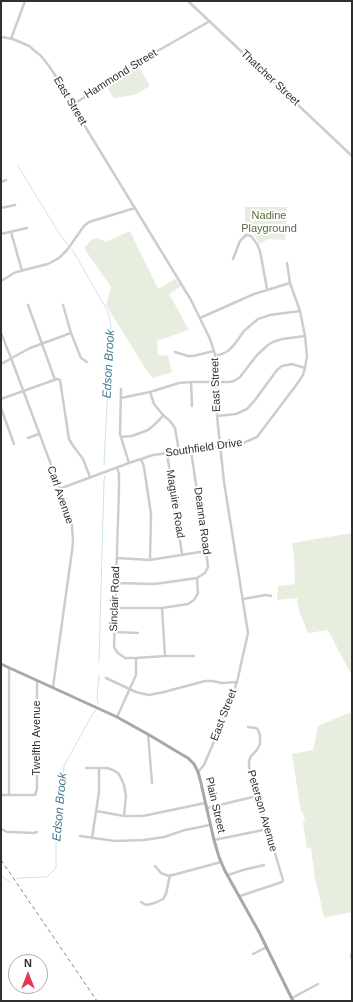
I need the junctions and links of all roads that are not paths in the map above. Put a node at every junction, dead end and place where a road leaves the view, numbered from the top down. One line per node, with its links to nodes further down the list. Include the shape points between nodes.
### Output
1 (25, 1): 5 (street)
2 (188, 1): 3 (street, Thatcher Street)
3 (210, 21): 6 (street, Hammond Street, via 140,61); 7 (street, Thatcher Street)
4 (1, 37): 5 (street, East Street)
5 (11, 39): 6 (street, East Street, via 37,51)
6 (74, 104): 12 (street, East Street)
7 (352, 156)
8 (6, 180): 9 (street)
9 (1, 182)
10 (16, 205): 11 (street)
11 (1, 208)
12 (135, 208): 18 (street, via 89,222 59,258 48,264); 25 (street, East Street)
13 (27, 228): 14 (street)
14 (11, 232): 15 (street); 18 (street)
15 (1, 234)
16 (233, 259): 21 (street, via 240,241 249,235 259,248)
17 (287, 263): 20 (street, Southfield Drive)
18 (22, 271): 19 (street)
19 (1, 281)
20 (290, 283): 21 (street); 24 (street, Southfield Drive)
21 (267, 289): 25 (street)
22 (28, 305): 29 (street)
23 (62, 305): 27 (street)
24 (300, 311): 28 (street, Southfield Drive); 32 (street, via 258,319 244,330 228,351)
25 (200, 318): 30 (street, East Street)
26 (1, 333): 33 (street, Carl Avenue)
27 (71, 333): 29 (street); 34 (street, via 81,358)
28 (305, 336): 36 (street, Southfield Drive); 39 (street, via 273,342 260,352 238,379 232,382)
29 (42, 343): 33 (street); 37 (street)
30 (214, 351): 31 (street, via 193,356); 32 (street, East Street)
31 (175, 352)
32 (215, 356): 39 (street, East Street)
33 (11, 358): 35 (street); 41 (street, Carl Avenue)
34 (87, 362)
35 (1, 364)
36 (305, 368): 48 (street, via 292,364 282,366 250,406 236,414); 53 (street, Southfield Drive, via 297,384 257,437 241,444)
37 (55, 380): 41 (street); 60 (street, via 60,381 70,439 83,459)
38 (191, 382): 39 (street); 42 (street); 45 (street)
39 (216, 382): 48 (street, East Street)
40 (121, 389): 43 (street)
41 (24, 391): 44 (street); 49 (street, Carl Avenue)
42 (150, 392): 43 (street); 47 (street, via 154,404)
43 (121, 398): 50 (street)
44 (1, 399)
45 (192, 406)
46 (1, 408): 52 (street)
47 (164, 416): 50 (street, via 148,430); 55 (street, via 175,428)
48 (217, 416): 53 (street, East Street)
49 (39, 434): 51 (street); 61 (street, Carl Avenue)
50 (121, 437): 58 (street)
51 (28, 438)
52 (14, 444)
53 (220, 447): 54 (street, Southfield Drive); 69 (street, East Street)
54 (191, 450): 55 (street, Southfield Drive); 62 (street, Deanna Road)
55 (179, 451): 56 (street, Southfield Drive)
56 (167, 453): 57 (street, Southfield Drive); 63 (street, Maguire Road)
57 (141, 459): 58 (street, Southfield Drive); 65 (street, via 152,514)
58 (129, 463): 59 (street, Southfield Drive)
59 (116, 468): 60 (street, Southfield Drive); 64 (street, Sinclair Road, via 119,474)
60 (90, 477): 61 (street, Southfield Drive)
61 (59, 489): 82 (street, Carl Avenue, via 70,517 73,542)
62 (206, 551): 63 (street); 66 (street, Deanna Road, via 208,567 205,573)
63 (182, 554): 65 (street)
64 (116, 558): 65 (street); 67 (street, Sinclair Road)
65 (150, 560)
66 (197, 578): 67 (street, via 155,584); 71 (street, via 198,593 194,600 188,604)
67 (116, 583): 70 (street, Sinclair Road)
68 (271, 596): 69 (street)
69 (243, 599): 81 (street, East Street, via 248,633)
70 (115, 608): 71 (street); 72 (street, Sinclair Road)
71 (162, 608): 74 (street)
72 (114, 632): 73 (street); 76 (street, Sinclair Road, via 114,647 118,653 125,658)
73 (138, 633)
74 (165, 656): 75 (street, Sinclair Road); 76 (street, Sinclair Road)
75 (194, 656)
76 (136, 658): 83 (street, via 136,675)
77 (1, 664): 78 (main road, Plain Street)
78 (9, 668): 80 (main road, Plain Street); 91 (street)
79 (106, 678): 83 (street)
80 (36, 681): 82 (main road, Plain Street); 91 (street, Twelfth Avenue, via 35,795)
81 (236, 682): 83 (street, via 205,681 154,694); 89 (street, East Street, via 227,711 204,765)
82 (53, 688): 84 (main road, Plain Street)
83 (130, 689): 84 (street)
84 (117, 717): 86 (main road, Plain Street)
85 (248, 726): 93 (street, Peterson Avenue, via 256,728 260,735 260,744 251,756 249,764)
86 (148, 734): 89 (main road, Plain Street, via 184,755); 90 (street)
87 (86, 768): 88 (street)
88 (99, 768): 96 (street); 97 (street, via 113,770 123,781 126,802)
89 (198, 772): 94 (main road, Plain Street)
90 (152, 783)
91 (9, 795): 92 (street)
92 (1, 796)
93 (257, 796): 95 (street); 100 (street, Peterson Avenue)
94 (205, 803): 95 (main road, Plain Street); 97 (street, via 150,815)
95 (206, 808): 98 (main road, Plain Street)
96 (96, 812): 97 (street); 103 (street)
97 (124, 816)
98 (210, 825): 103 (street, via 144,840 120,842); 104 (main road, Plain Street)
99 (1, 828): 101 (street, via 11,832)
100 (268, 829): 104 (street); 110 (street, Peterson Avenue, via 282,882)
101 (37, 832)
102 (80, 836): 103 (street)
103 (92, 838)
104 (214, 840): 105 (main road, Plain Street)
105 (221, 862): 108 (main road, Plain Street); 109 (street)
106 (264, 865): 108 (street)
107 (155, 866): 109 (street, via 161,873)
108 (228, 875): 110 (main road, Plain Street)
109 (170, 876): 111 (street, via 166,894 162,899 146,905)
110 (240, 896): 112 (main road, Plain Street)
111 (141, 902)
112 (266, 947): 114 (street); 117 (main road, Plain Street)
113 (352, 953): 115 (street)
114 (253, 954)
115 (352, 959)
116 (318, 984): 117 (street)
117 (293, 999)

